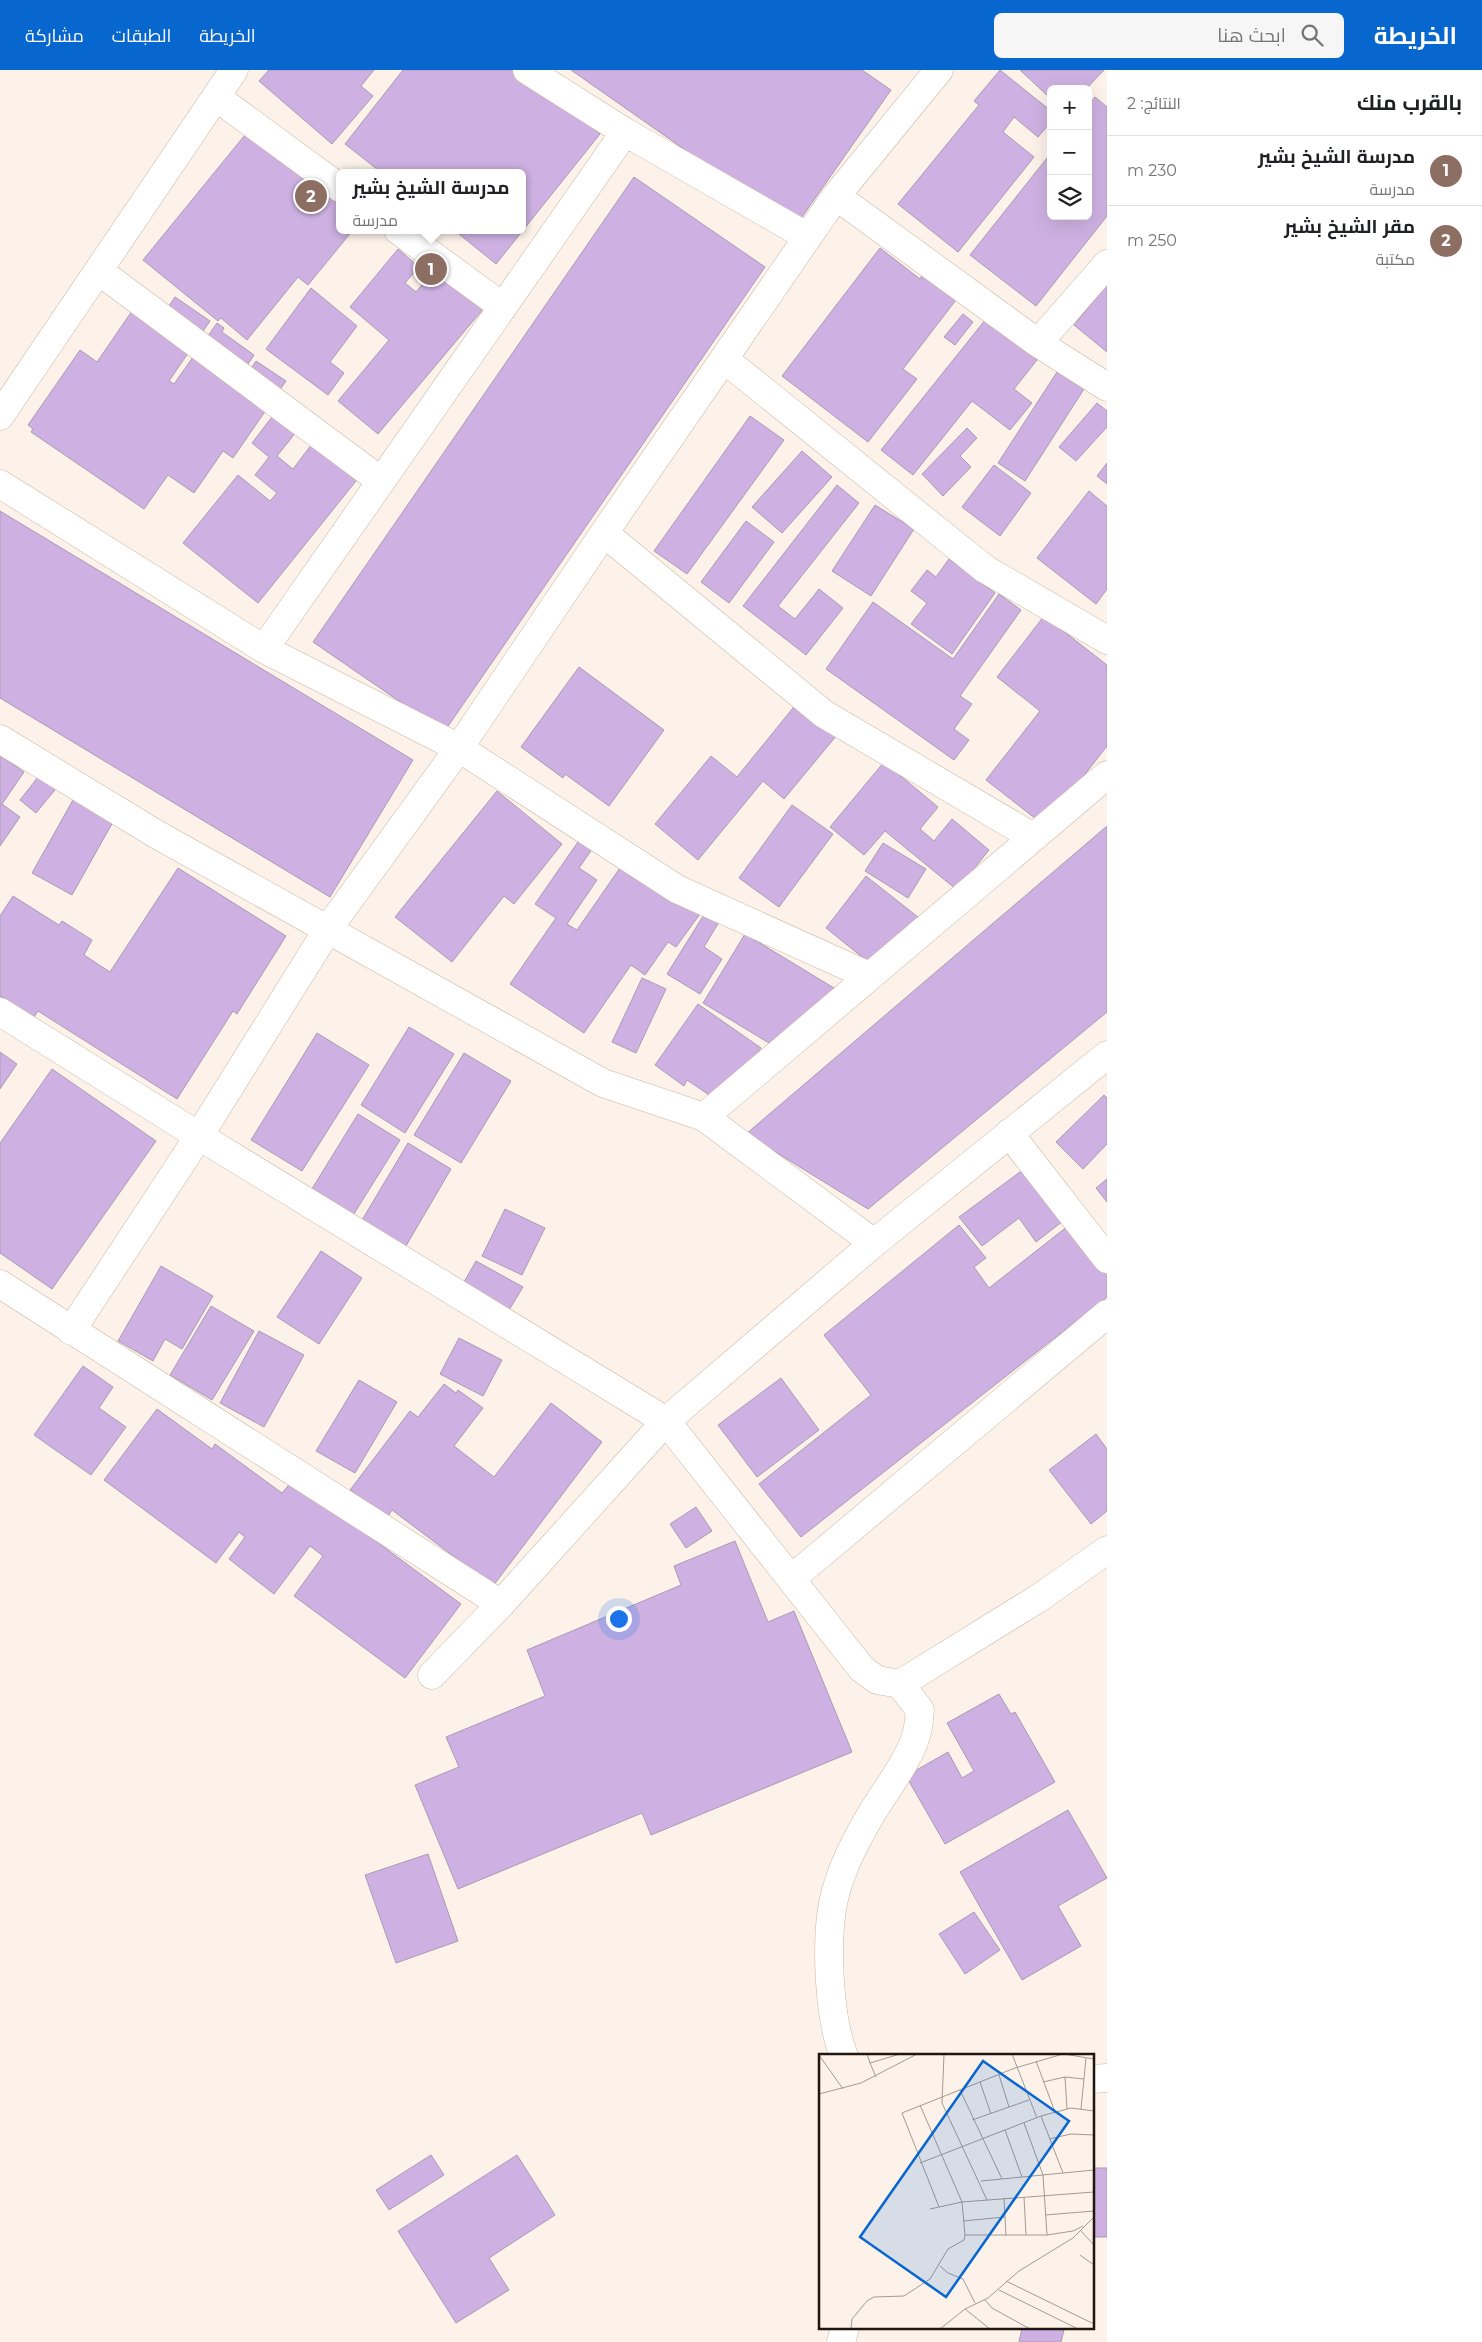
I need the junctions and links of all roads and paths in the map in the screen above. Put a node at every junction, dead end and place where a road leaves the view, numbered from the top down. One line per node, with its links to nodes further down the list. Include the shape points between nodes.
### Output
1 (234, 70): 4 (street)
2 (527, 70): 5 (street)
3 (929, 73): 7 (street)
4 (216, 97): 6 (street); 11 (street)
5 (625, 132): 9 (street); 12 (street)
6 (336, 185)
7 (836, 196): 9 (street); 13 (street)
8 (403, 234): 12 (street)
9 (808, 237): 14 (street)
10 (1107, 264): 13 (street)
11 (99, 271): 16 (street); 17 (street)
12 (503, 307): 17 (street)
13 (1038, 343): 15 (street)
14 (724, 359): 19 (street); 20 (street, via 985,569)
15 (1107, 387)
16 (0, 416)
17 (381, 481): 21 (street)
18 (0, 484): 21 (street)
19 (604, 533): 23 (street); 25 (street, via 824,714)
20 (1107, 640)
21 (264, 650): 23 (street)
22 (0, 739): 26 (street, via 156,834)
23 (459, 748): 26 (street); 27 (street, via 677,889)
24 (1107, 774): 25 (street)
25 (1033, 837): 27 (street)
26 (328, 929): 30 (street, via 603,1083); 32 (street)
27 (869, 976): 30 (street)
28 (0, 1012): 32 (street)
29 (1107, 1055): 31 (street)
30 (704, 1117): 33 (street)
31 (1009, 1133): 33 (street); 34 (street)
32 (199, 1136): 37 (street); 38 (street)
33 (874, 1244): 38 (street)
34 (1107, 1259)
35 (0, 1284): 37 (street)
36 (1107, 1314): 40 (street)
37 (71, 1331): 41 (street)
38 (666, 1421): 40 (street); 41 (street)
39 (1107, 1550): 43 (street, via 1042,1596)
40 (791, 1579): 43 (street, via 862,1669 877,1680)
41 (500, 1604): 42 (street)
42 (432, 1675)
43 (900, 1684): 44 (street, via 920,1710 917,1734 843,1870 832,1909 831,1995)
44 (843, 2054)
45 (1107, 2078): 46 (street)
46 (1094, 2079)

